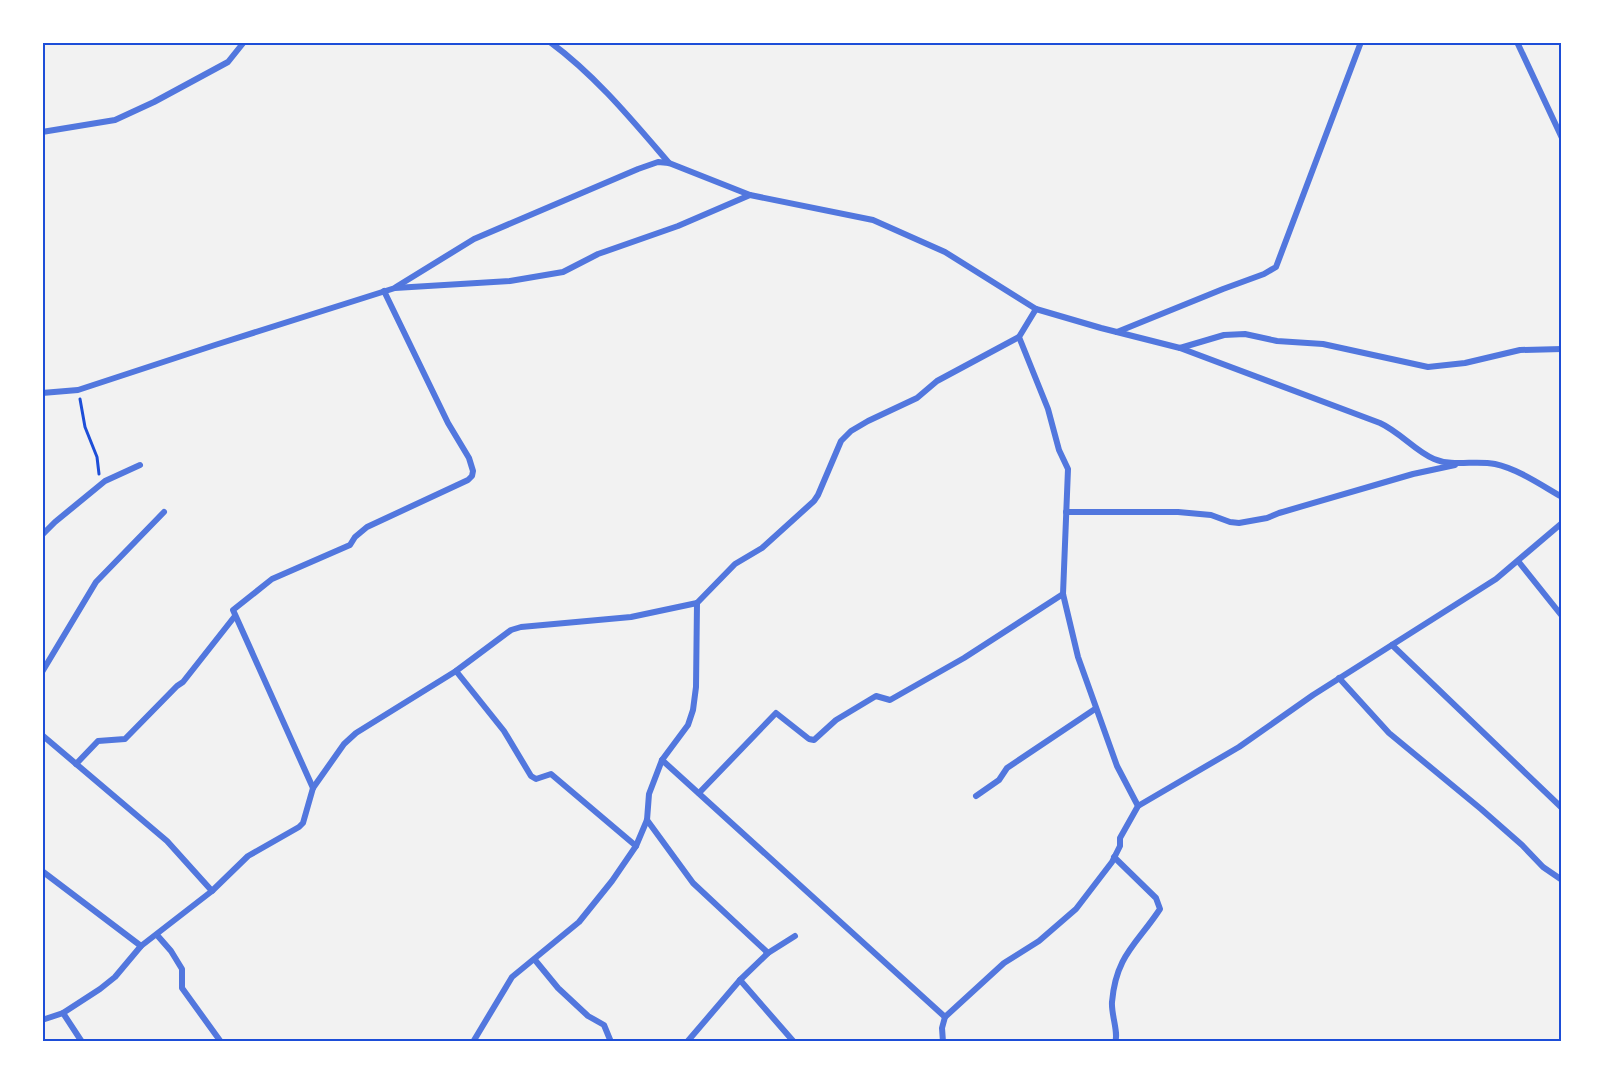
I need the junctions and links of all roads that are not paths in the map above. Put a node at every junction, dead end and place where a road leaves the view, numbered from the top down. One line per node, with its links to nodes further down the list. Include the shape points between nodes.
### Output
1 (243, 42): 5 (street, via 228,62 115,120)
2 (550, 42): 7 (street, via 621,106)
3 (1361, 42): 12 (street, via 1276,267)
4 (1517, 42): 6 (street)
5 (42, 132)
6 (1562, 138)
7 (669, 163): 8 (street); 9 (street, via 658,162 638,169 483,235)
8 (750, 195): 9 (street, via 598,254 563,272 500,282); 11 (street, via 873,220 945,252)
9 (395, 288): 10 (street)
10 (384, 291): 16 (street, via 78,390); 27 (street, via 469,458 472,476 367,527 350,545 272,579 235,608)
11 (1036, 309): 12 (street); 13 (street)
12 (1117, 332): 14 (street)
13 (1019, 337): 21 (street, via 1067,464); 26 (street, via 937,381 917,398 851,431 841,441 814,501 762,548 735,564)
14 (1180, 348): 15 (street, via 1224,335 1245,334 1323,344 1428,367 1520,350); 17 (street, via 1380,423 1435,460)
15 (1562, 349)
16 (42, 393)
17 (1468, 463): 19 (street, via 1494,464 1514,471); 21 (street, via 1413,474 1239,523 1178,512)
18 (140, 465): 23 (street, via 100,485)
19 (1562, 496)
20 (164, 512): 31 (street, via 96,582)
21 (1066, 512): 25 (street)
22 (1562, 523): 24 (street)
23 (42, 535)
24 (1518, 561): 28 (street); 29 (street)
25 (1063, 594): 33 (street); 38 (street, via 964,658 890,699 876,696 836,720 814,741 776,713)
26 (697, 603): 30 (street, via 632,617 521,627 511,630); 35 (street, via 693,710 688,725)
27 (235, 616): 36 (street, via 183,682 125,739 98,741); 37 (street)
28 (1562, 616)
29 (1392, 645): 32 (street); 41 (street)
30 (456, 671): 37 (street, via 356,733); 43 (street, via 504,731 531,776 536,779 551,774)
31 (42, 672)
32 (1339, 678): 40 (street, via 1239,747); 46 (street, via 1389,733)
33 (1095, 709): 39 (street, via 1007,768 999,780); 40 (street)
34 (42, 735): 36 (street)
35 (662, 760): 38 (street); 42 (street, via 649,794)
36 (76, 764): 47 (street, via 168,841)
37 (312, 788): 47 (street, via 303,823 248,856)
38 (699, 793): 55 (street)
39 (976, 796)
40 (1138, 806): 44 (street)
41 (1562, 808)
42 (647, 820): 43 (street); 51 (street, via 693,883)
43 (636, 846): 52 (street, via 579,922)
44 (1114, 857): 55 (street, via 1076,909 1039,941 1004,963); 64 (street, via 1156,898 1160,909 1120,963 1112,1001)
45 (42, 871): 50 (street)
46 (1562, 880)
47 (212, 891): 48 (street)
48 (157, 935): 50 (street); 58 (street, via 182,969 182,988)
49 (795, 936): 51 (street)
50 (141, 946): 54 (street, via 115,977)
51 (768, 953): 53 (street)
52 (535, 960): 59 (street, via 513,977); 60 (street, via 588,1016 604,1024)
53 (740, 980): 61 (street); 62 (street)
54 (63, 1013): 56 (street); 57 (street)
55 (945, 1017): 63 (street)
56 (42, 1020)
57 (82, 1042)
58 (221, 1042)
59 (473, 1042)
60 (611, 1042)
61 (687, 1042)
62 (794, 1042)
63 (943, 1042)
64 (1115, 1042)

